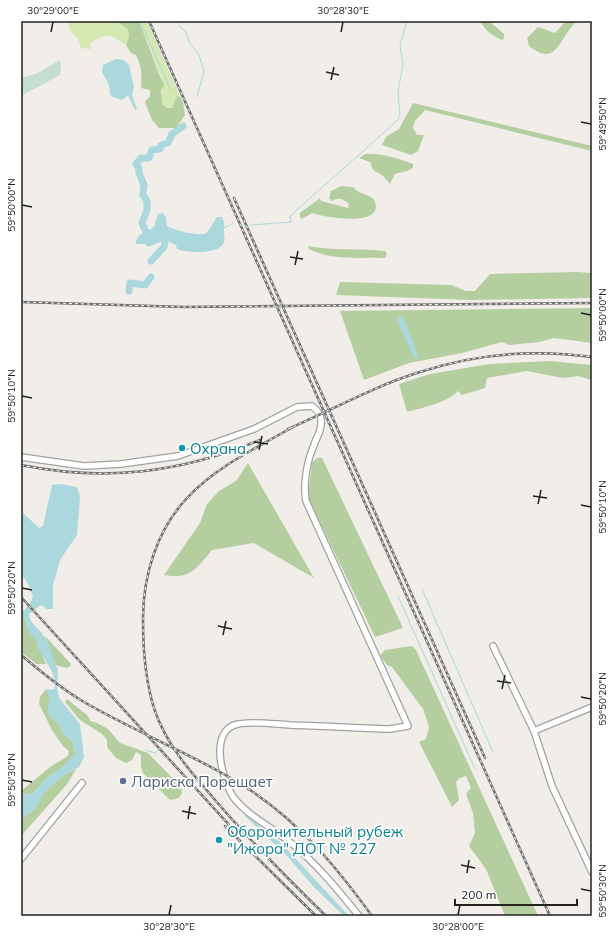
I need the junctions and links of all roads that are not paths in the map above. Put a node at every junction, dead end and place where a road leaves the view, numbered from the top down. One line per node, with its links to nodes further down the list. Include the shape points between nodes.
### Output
1 (21, 456): 8 (street, via 84,466 171,457 254,429 297,407 312,406 318,412 321,427 309,460 306,501 408,726 390,729 238,724 226,733 221,744 220,757 224,778 240,804 313,862)
2 (493, 646): 4 (street)
3 (592, 707): 4 (street)
4 (534, 732): 7 (street, via 552,786)
5 (82, 783): 6 (street)
6 (21, 859)
7 (592, 872)
8 (359, 916)

